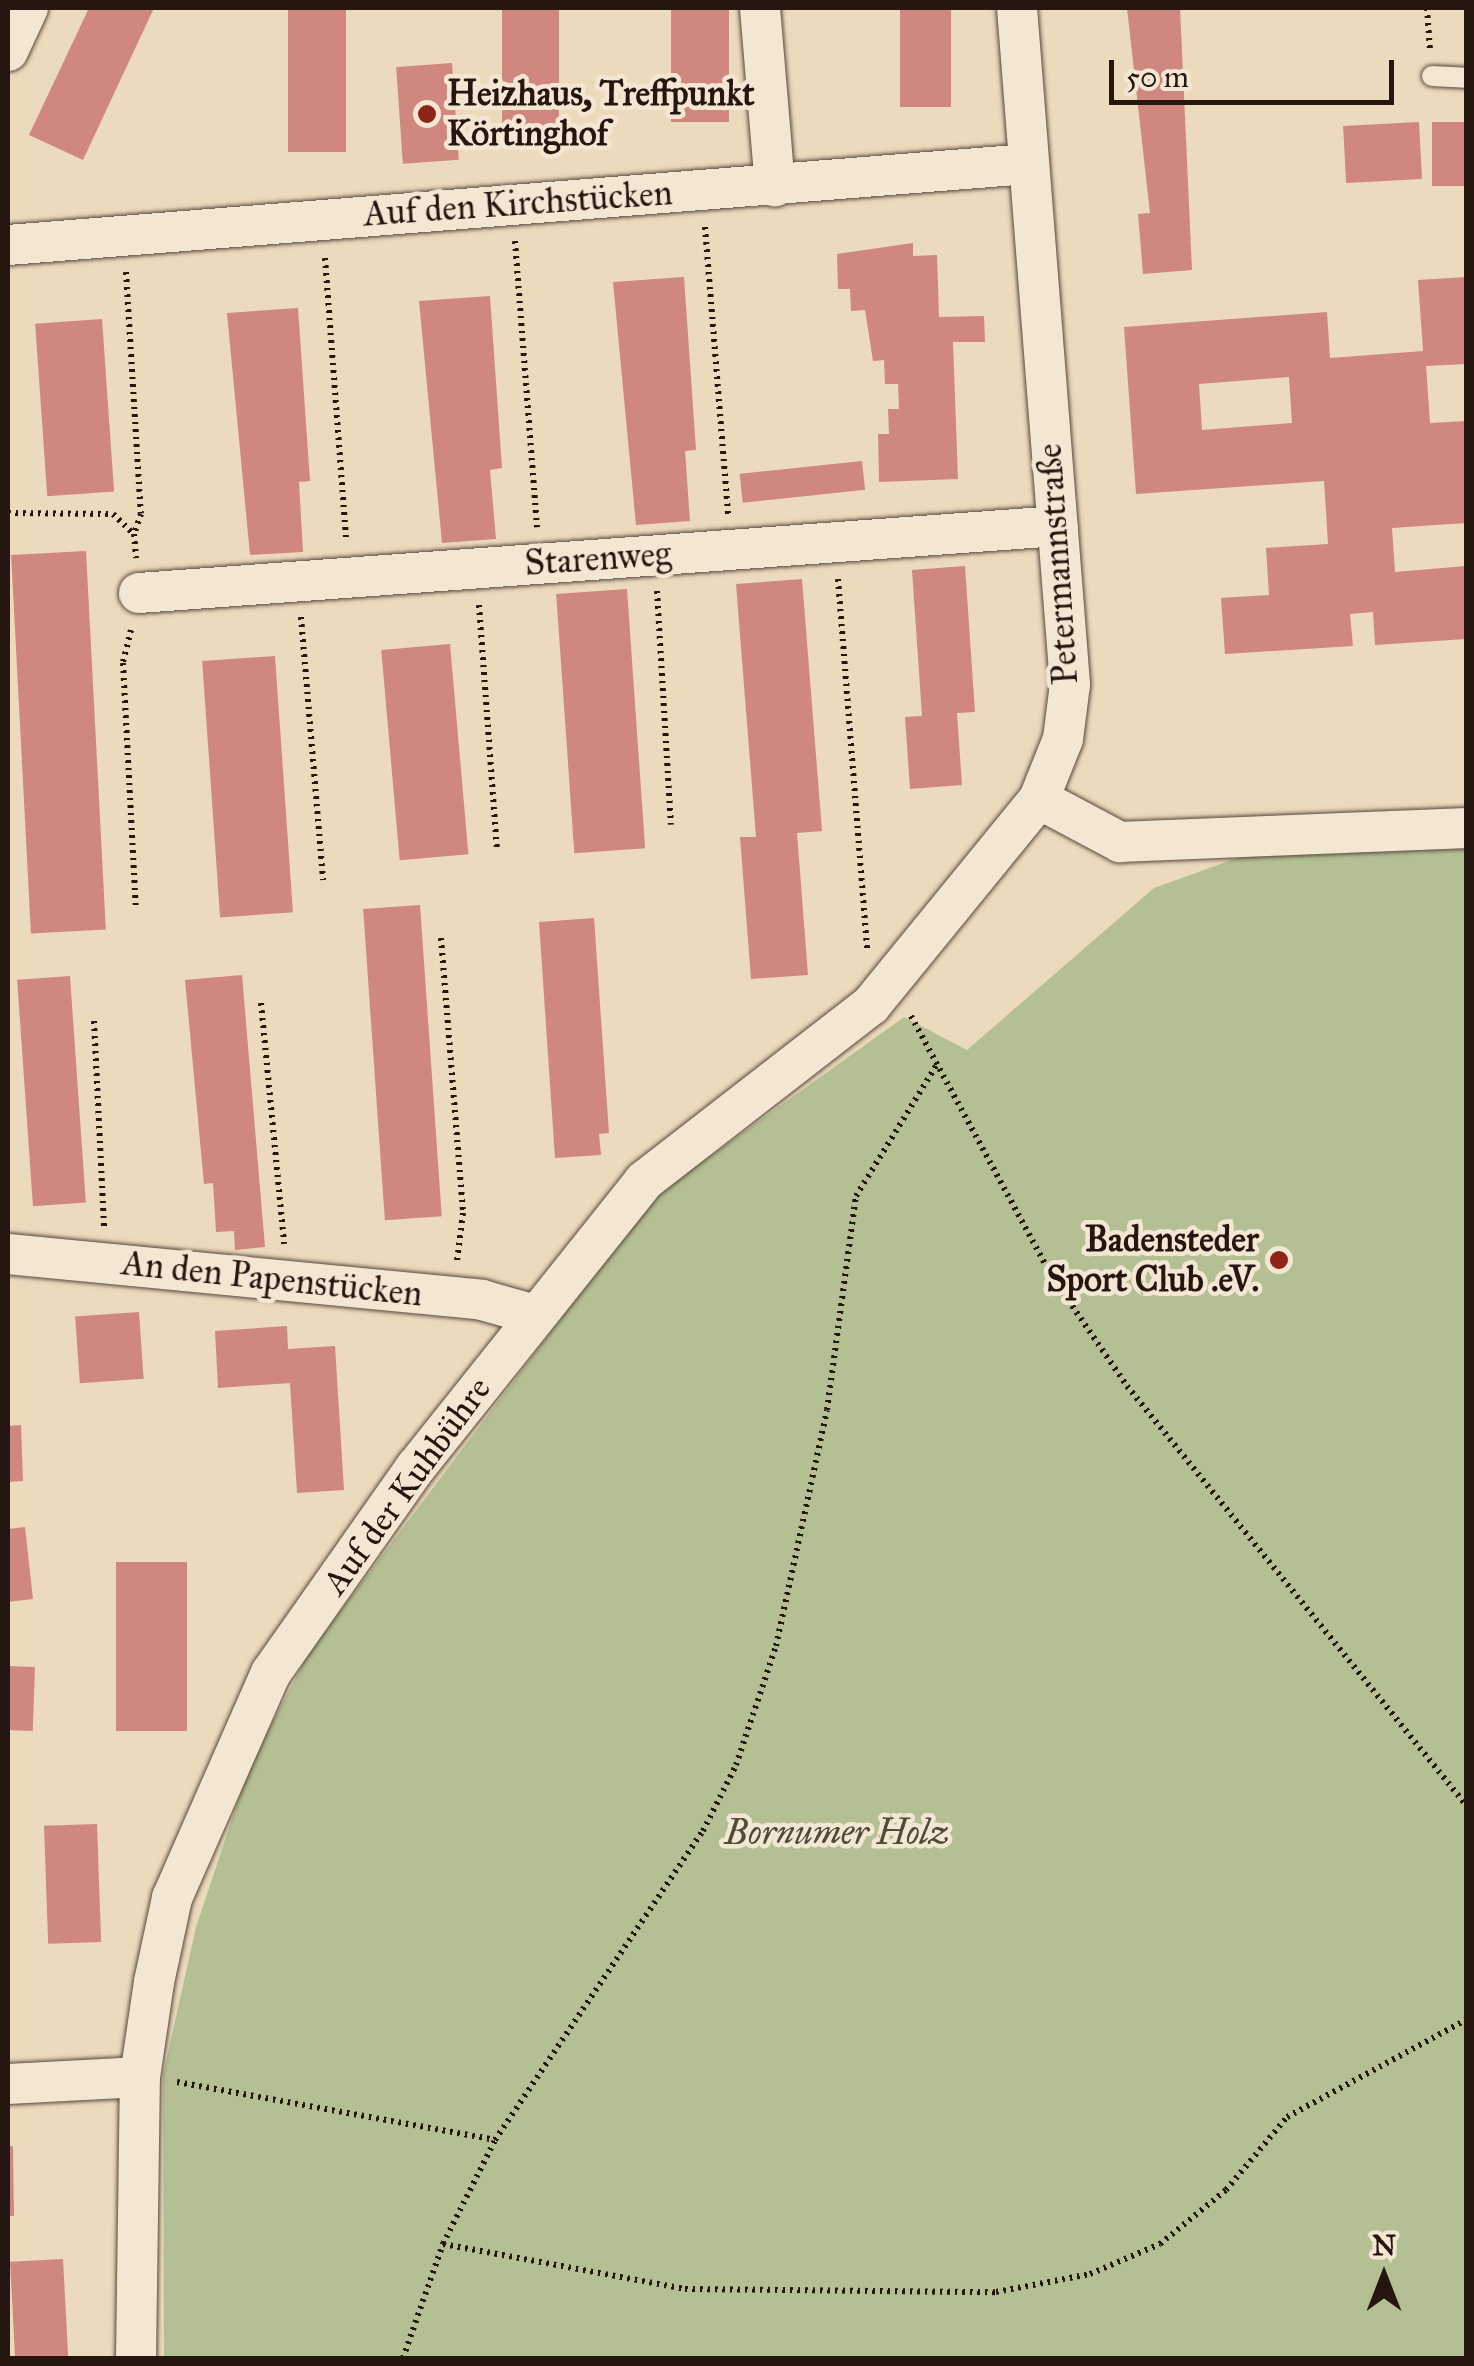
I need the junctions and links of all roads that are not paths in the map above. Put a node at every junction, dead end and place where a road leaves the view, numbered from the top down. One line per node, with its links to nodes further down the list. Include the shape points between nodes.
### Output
1 (28, 8): 4 (street)
2 (760, 8): 8 (street)
3 (1017, 8): 7 (street, Petermannstraße)
4 (8, 51)
5 (1432, 76): 6 (lane)
6 (1466, 78)
7 (1028, 164): 8 (street, Auf den Kirchstücken); 10 (street, Petermannstraße)
8 (775, 186): 9 (street, Auf den Kirchstücken, via 124,231)
9 (8, 245)
10 (1058, 526): 11 (street, Starenweg); 12 (street, Petermannstraße, via 1070,684 1062,739)
11 (138, 593)
12 (1039, 799): 13 (street, via 1120,842); 15 (street, Auf der Kuhbühre, via 882,993 644,1180)
13 (1466, 828)
14 (8, 1254): 15 (street, An den Papenstücken, via 453,1297)
15 (536, 1315): 16 (street, Auf der Kuhbühre, via 272,1673 172,1898)
16 (140, 2077): 17 (street); 18 (street, Auf der Kuhbühre)
17 (8, 2084)
18 (136, 2358)

